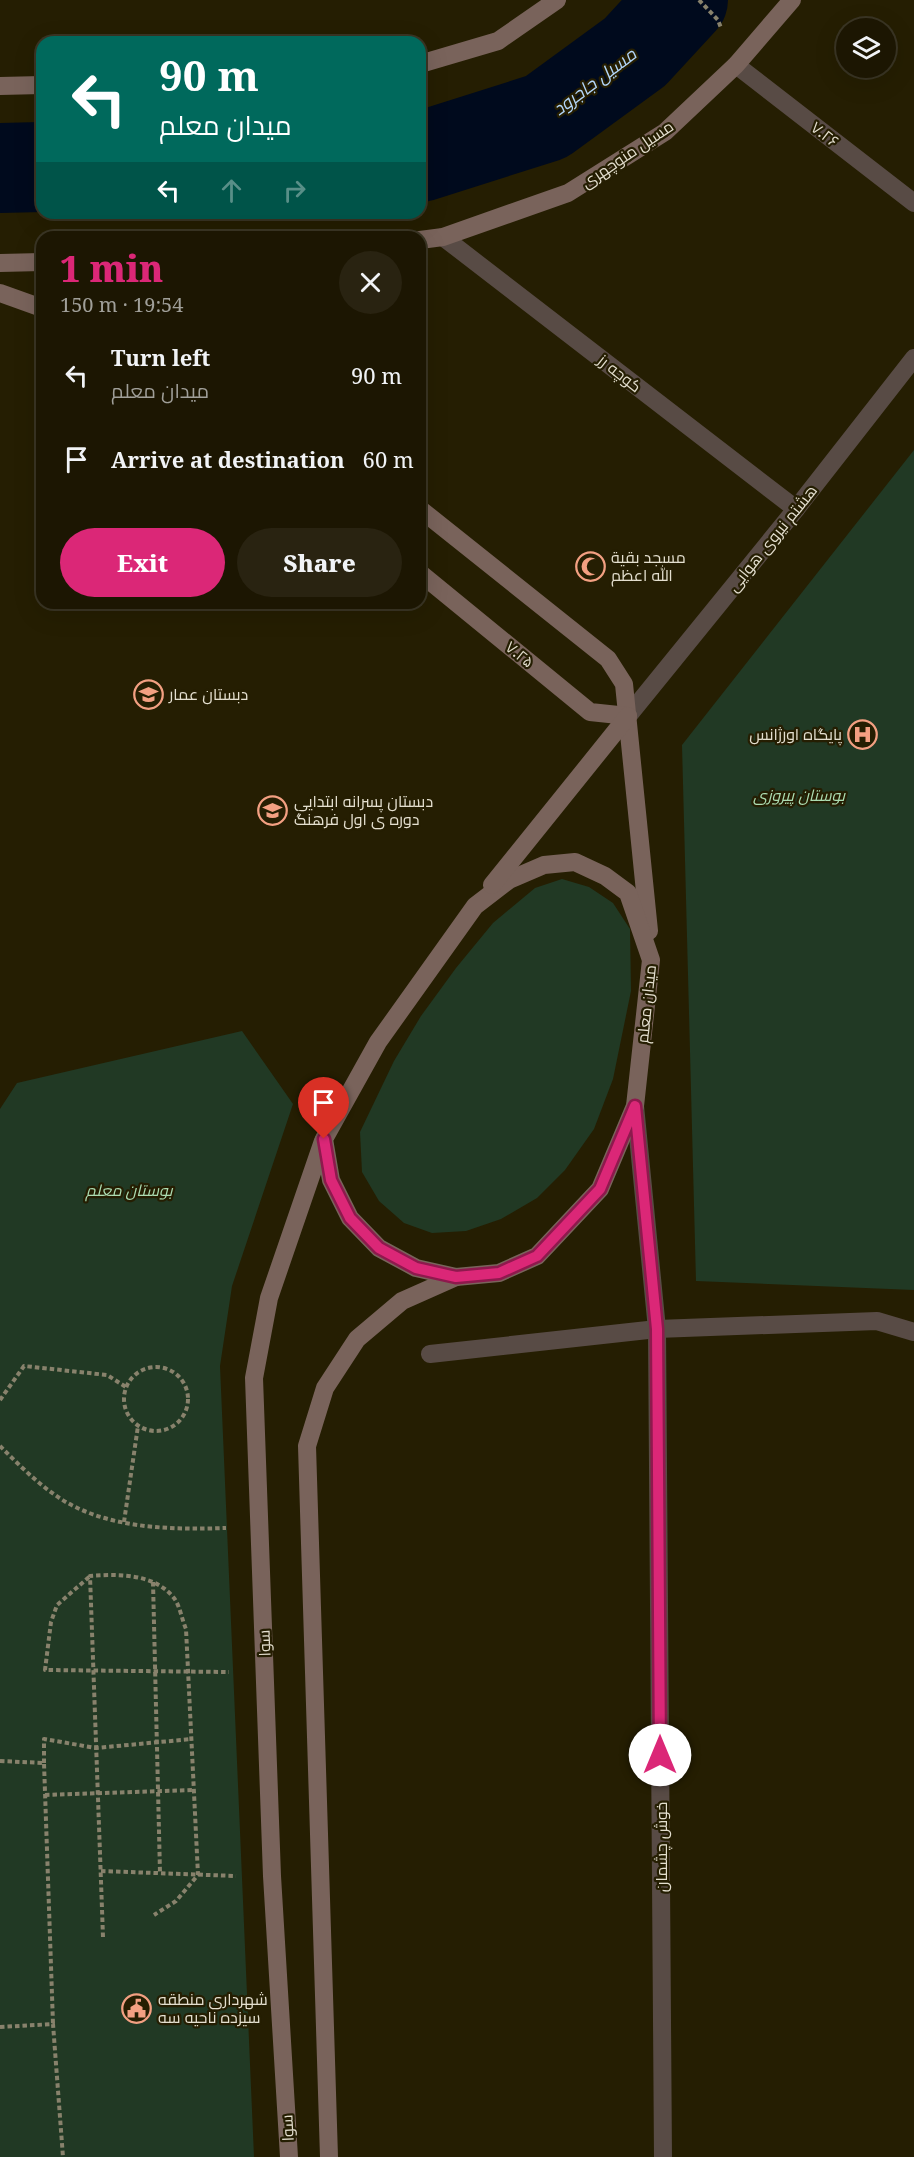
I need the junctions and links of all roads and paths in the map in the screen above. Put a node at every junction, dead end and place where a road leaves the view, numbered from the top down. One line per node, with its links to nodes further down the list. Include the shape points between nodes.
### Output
1 (557, 0): 3 (main road, via 498,41)
2 (792, 0): 4 (main road, مسیل منوچهری)
3 (426, 62)
4 (736, 65): 7 (street, ۷.۲۶); 8 (main road, مسیل منوچهری, via 665,132 568,193)
5 (36, 85): 6 (main road)
6 (0, 86)
7 (914, 203)
8 (443, 237): 9 (main road, مسیل منوچهری); 15 (street, کوچه رز)
9 (426, 239)
10 (36, 262): 11 (main road)
11 (0, 263)
12 (0, 293): 13 (main road)
13 (36, 306)
14 (914, 358): 15 (street, هشتم نیروی هوایی)
15 (796, 509): 18 (street, هشتم نیروی هوایی)
16 (426, 515): 18 (main road, via 608,658 624,684)
17 (426, 578): 18 (main road, ۷.۲۵, via 590,712)
18 (628, 716): 19 (main road); 20 (main road)
19 (475, 906): 20 (main road, میدان معلم, via 509,880 544,865 575,862 605,876 628,893); 22 (main road, میدان معلم, via 378,1042)
20 (651, 960): 21 (main road, میدان معلم)
21 (635, 1106): 23 (main road, میدان معلم, via 600,1189 537,1256 499,1273); 24 (street, خوش چشمان)
22 (324, 1139): 23 (main road, میدان معلم, via 331,1180 350,1218 379,1248 416,1268); 32 (main road, سوا, via 269,1298 254,1378)
23 (456, 1277): 58 (main road, via 402,1301 357,1339 325,1388 307,1446)
24 (657, 1329): 25 (street, via 877,1321); 26 (street); 59 (street, خوش چشمان)
25 (914, 1332)
26 (430, 1354)
27 (126, 1387): 28 (path, via 106,1376 24,1366); 29 (path, via 125,1408); 29 (path, via 139,1372 159,1367 177,1375 187,1393 185,1413 170,1428 159,1431)
28 (0, 1400)
29 (138, 1426): 31 (path)
30 (0, 1446): 31 (path, via 57,1496 97,1516)
31 (124, 1522): 32 (path, via 181,1530)
32 (260, 1527): 35 (main road, سوا)
33 (90, 1576): 34 (path, via 118,1574); 36 (path); 36 (path, via 57,1605 45,1670)
34 (153, 1582): 37 (path); 38 (path, via 174,1599 186,1629)
35 (265, 1671): 38 (path); 51 (main road, سوا)
36 (93, 1672): 37 (path); 41 (path)
37 (154, 1672): 38 (path); 40 (path)
38 (188, 1673): 39 (path)
39 (192, 1739): 40 (path); 44 (path)
40 (157, 1743): 41 (path); 45 (path)
41 (96, 1748): 43 (path, via 44,1739); 46 (path)
42 (0, 1761): 43 (path)
43 (44, 1763): 47 (path)
44 (194, 1790): 45 (path); 50 (path)
45 (158, 1792): 46 (path); 49 (path)
46 (98, 1793): 47 (path); 48 (path)
47 (45, 1795): 54 (path)
48 (101, 1871): 49 (path); 53 (path)
49 (160, 1873): 50 (path)
50 (198, 1875): 51 (path); 52 (path, via 176,1901)
51 (272, 1876): 57 (main road, سوا)
52 (154, 1915)
53 (103, 1937)
54 (53, 2024): 55 (path); 56 (path)
55 (0, 2026)
56 (63, 2157)
57 (288, 2157)
58 (329, 2157)
59 (663, 2157)

